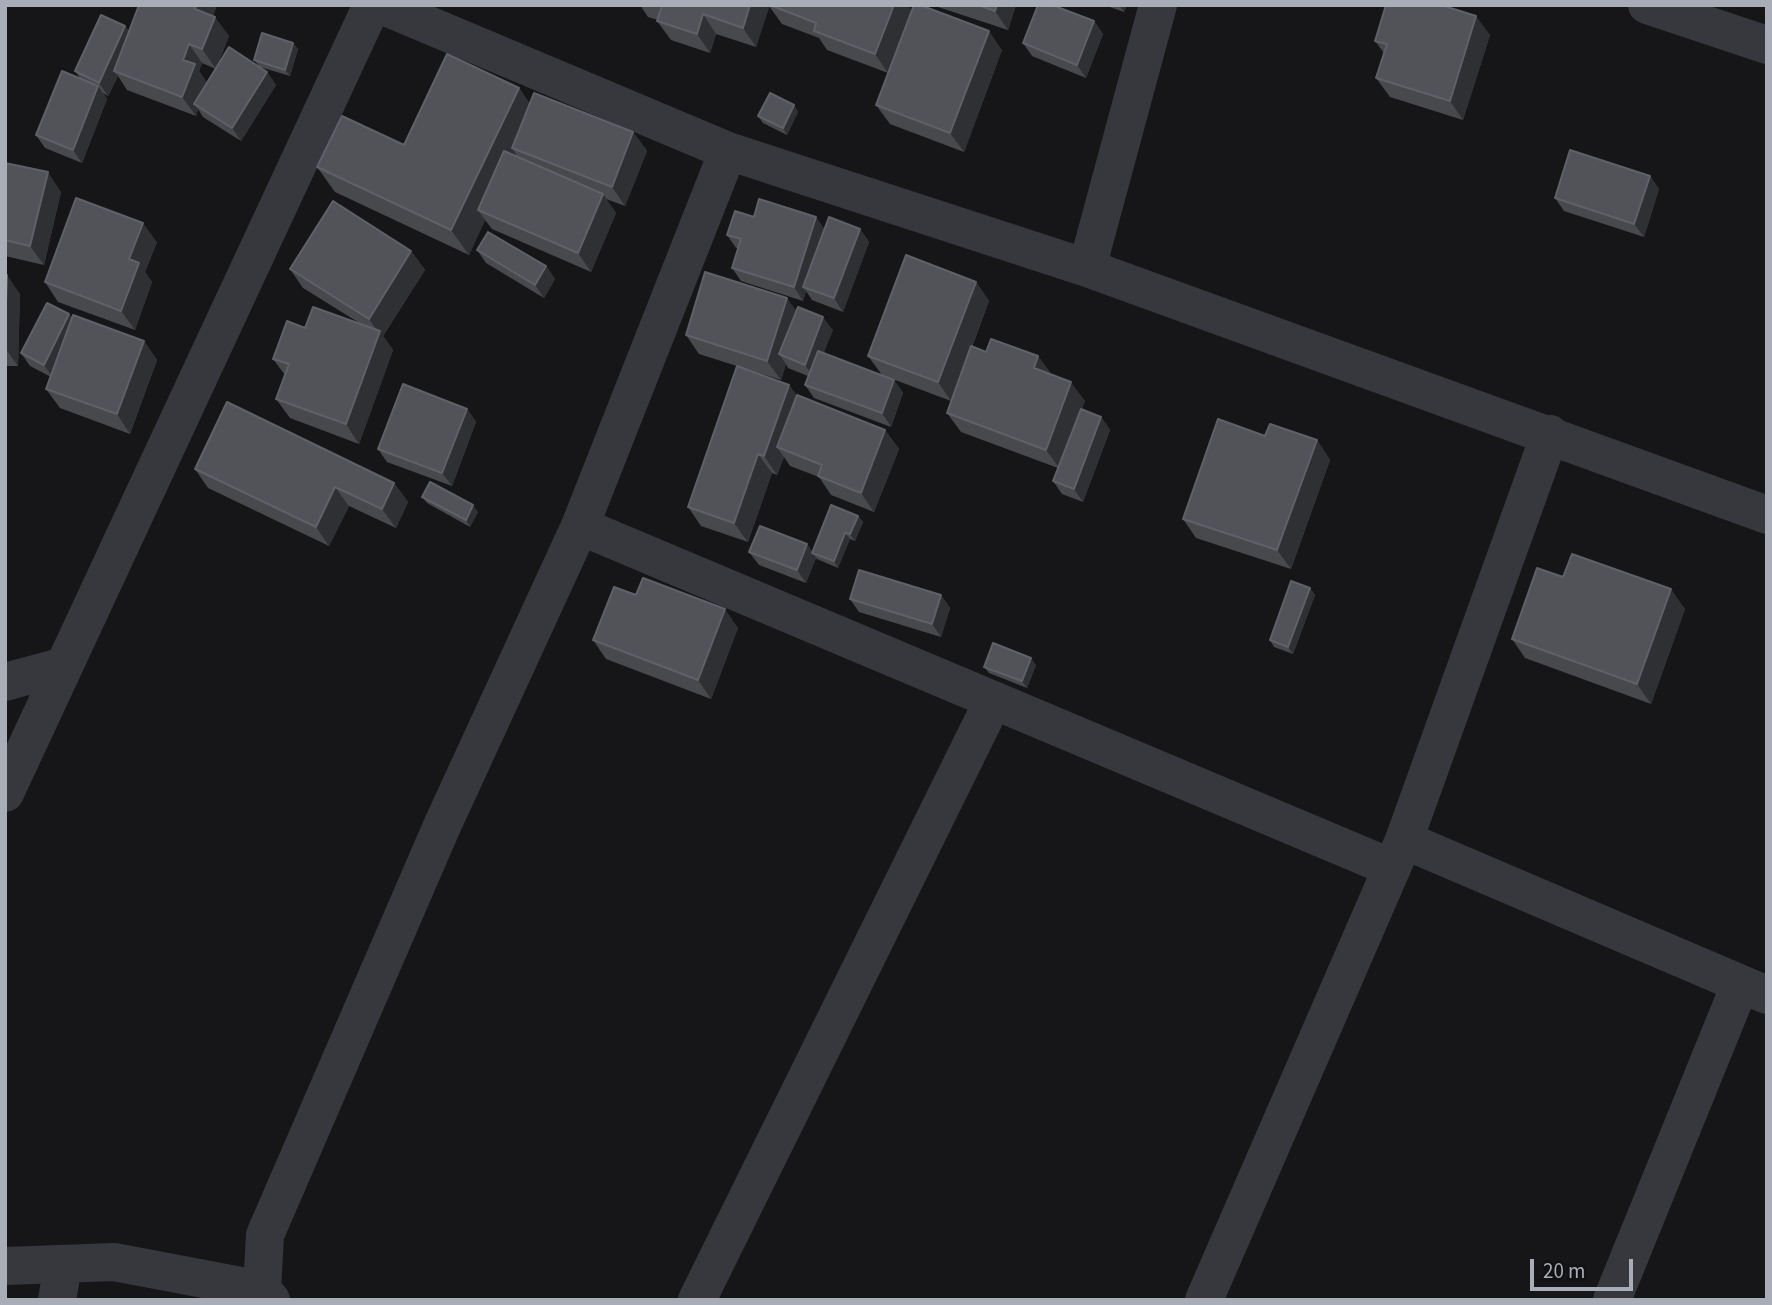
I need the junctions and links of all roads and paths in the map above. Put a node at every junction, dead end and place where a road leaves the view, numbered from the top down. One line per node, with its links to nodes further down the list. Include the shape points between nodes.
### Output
1 (372, 5): 11 (street)
2 (381, 5): 6 (street)
3 (1158, 5): 7 (street)
4 (1647, 5): 5 (street)
5 (1767, 45)
6 (728, 151): 7 (street); 10 (street)
7 (1087, 268): 8 (street)
8 (1550, 434): 9 (street); 15 (street)
9 (1767, 515)
10 (580, 526): 13 (street); 19 (street, via 442,826 265,1236)
11 (64, 666): 12 (street); 14 (street)
12 (5, 682)
13 (993, 701): 15 (street); 21 (street)
14 (5, 793)
15 (1398, 854): 16 (street); 20 (street)
16 (1754, 990): 22 (street)
17 (5, 1266): 18 (street)
18 (60, 1282): 19 (street, via 114,1262)
19 (267, 1295)
20 (1207, 1299)
21 (697, 1300)
22 (1612, 1300)

